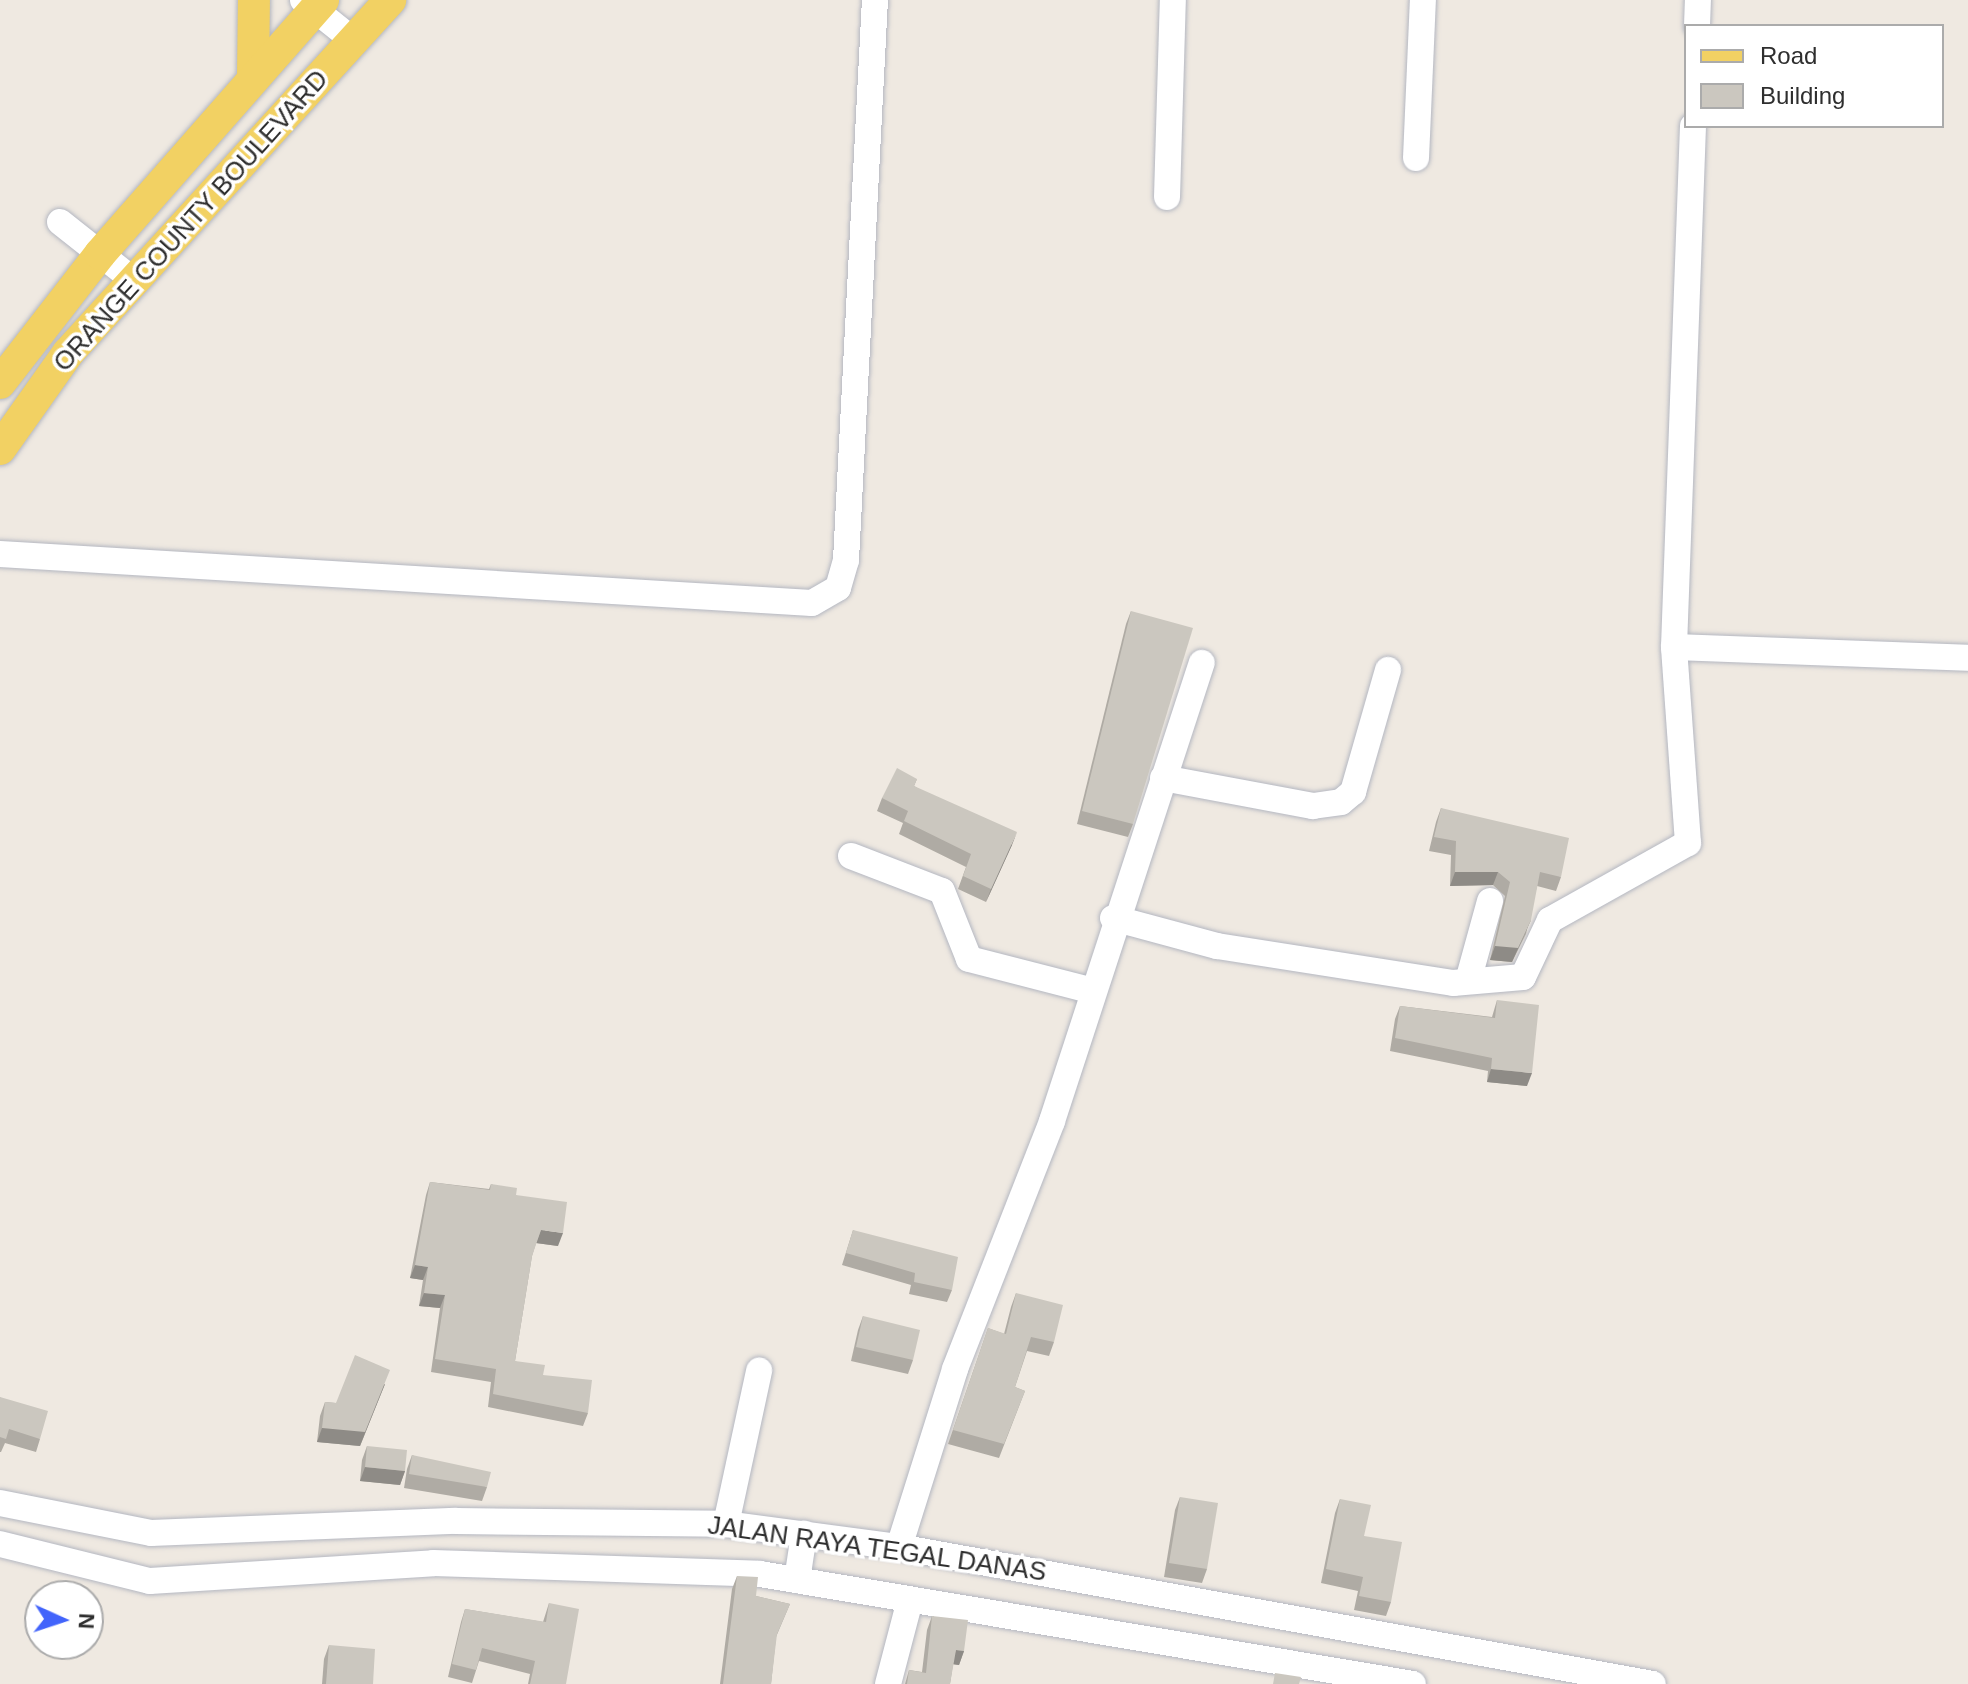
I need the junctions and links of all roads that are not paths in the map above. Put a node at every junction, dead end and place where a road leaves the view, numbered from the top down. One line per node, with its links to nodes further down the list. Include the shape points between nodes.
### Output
1 (254, 0): 10 (main road)
2 (875, 0): 19 (street, via 846,560 838,588 812,603)
3 (1173, 0): 13 (street)
4 (1423, 0): 12 (street)
5 (1698, 0): 8 (street)
6 (314, 3): 9 (street); 10 (main road, ORANGE COUNTY BOULEVARD)
7 (378, 4): 9 (main road, ORANGE COUNTY BOULEVARD)
8 (1697, 24)
9 (354, 41): 16 (main road, ORANGE COUNTY BOULEVARD)
10 (253, 77): 15 (main road, ORANGE COUNTY BOULEVARD)
11 (1693, 128): 20 (street)
12 (1416, 158)
13 (1167, 197)
14 (60, 222): 15 (street)
15 (100, 254): 16 (street); 17 (main road, ORANGE COUNTY BOULEVARD)
16 (132, 279): 18 (main road, ORANGE COUNTY BOULEVARD)
17 (0, 383)
18 (0, 449)
19 (0, 554)
20 (1674, 647): 21 (street); 28 (street, via 1688,843 1550,920 1523,977)
21 (1968, 658)
22 (1202, 663): 24 (street)
23 (1388, 670): 24 (street, via 1353,792 1341,802 1313,806)
24 (1163, 778): 27 (street)
25 (851, 856): 29 (street, via 942,891 969,959)
26 (1490, 901): 28 (street)
27 (1113, 918): 28 (street, via 1217,946); 29 (street)
28 (1468, 981)
29 (1090, 990): 35 (street, via 1052,1121 955,1369)
30 (759, 1371): 32 (street)
31 (0, 1503): 32 (street, JALAN RAYA TEGAL DANAS, via 151,1533 456,1521)
32 (726, 1524): 33 (street, JALAN RAYA TEGAL DANAS)
33 (804, 1534): 35 (street, JALAN RAYA TEGAL DANAS); 36 (street)
34 (0, 1544): 36 (street, JALAN RAYA TEGAL DANAS, via 150,1581 433,1563 719,1571)
35 (899, 1547): 38 (street, JALAN RAYA TEGAL DANAS)
36 (797, 1580): 37 (street, JALAN RAYA TEGAL DANAS)
37 (910, 1600): 39 (street, JALAN RAYA TEGAL DANAS); 40 (street)
38 (1295, 1617): 39 (street); 42 (street, JALAN RAYA TEGAL DANAS)
39 (1287, 1661): 41 (street, JALAN RAYA TEGAL DANAS)
40 (888, 1684)
41 (1413, 1684)
42 (1653, 1684)

